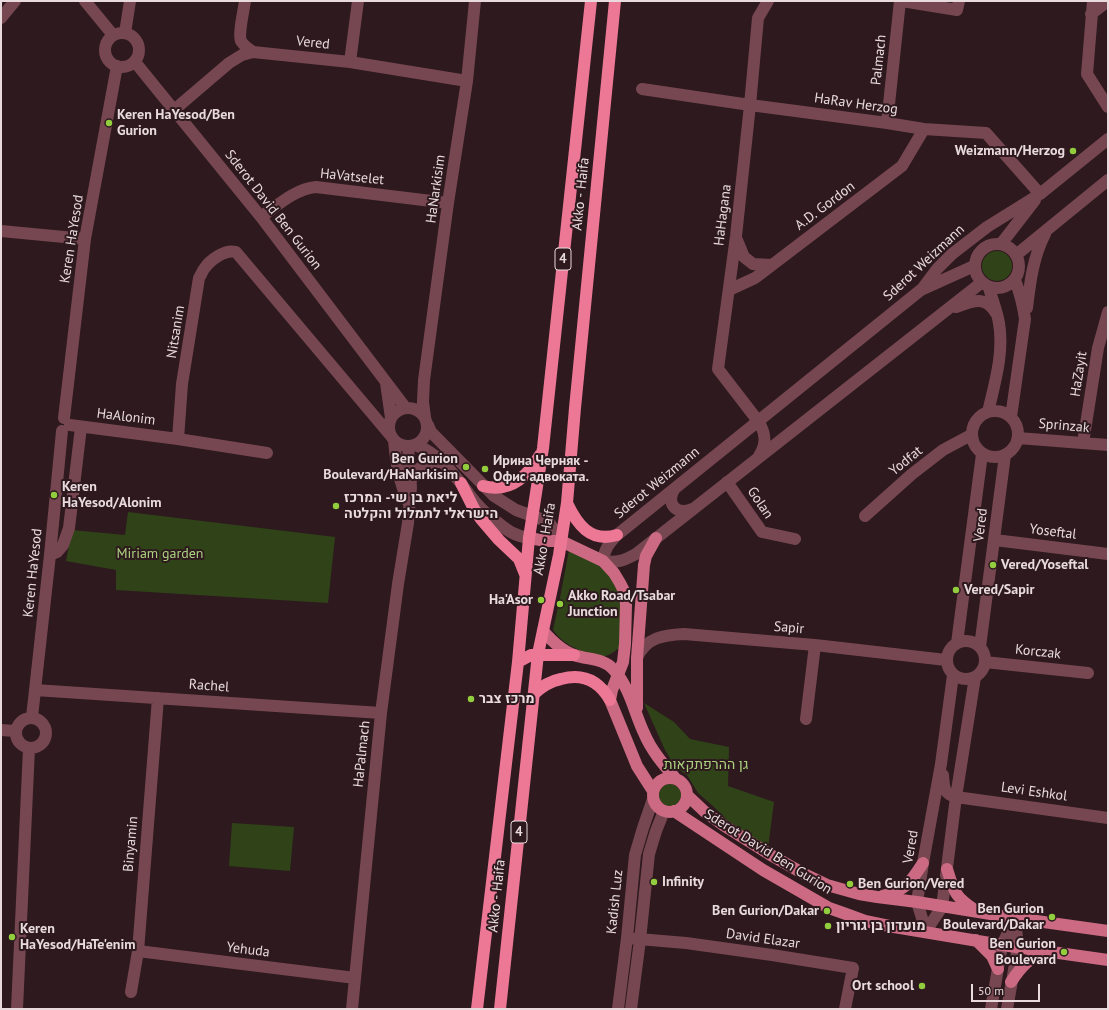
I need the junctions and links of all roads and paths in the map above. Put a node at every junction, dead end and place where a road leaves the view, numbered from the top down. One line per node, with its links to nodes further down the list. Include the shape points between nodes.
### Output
1 (15, 1): 15 (street)
2 (85, 1): 17 (street)
3 (130, 1): 16 (street)
4 (245, 1): 18 (street, via 240,36 244,45)
5 (358, 1): 20 (street)
6 (475, 1): 22 (street, HaNarkisim)
7 (591, 1): 66 (highway, Akko - Haifa / 4)
8 (615, 1): 77 (highway, Akko - Haifa / 4)
9 (768, 1): 24 (street, HaHagana, via 758,18)
10 (901, 1): 11 (street, via 958,10); 27 (street, Palmach)
11 (959, 1)
12 (1093, 1): 14 (street)
13 (1108, 1): 14 (street)
14 (1091, 14): 25 (street, via 1087,74)
15 (1, 18)
16 (125, 33): 17 (street); 19 (street, via 138,42 140,52)
17 (113, 35): 21 (street, via 105,50 108,60)
18 (253, 52): 20 (street, Vered); 26 (street, Vered, via 229,63)
19 (135, 62): 21 (street, via 125,67); 26 (street, Sderot David Ben Gurion)
20 (350, 62): 22 (street, Vered)
21 (117, 66): 37 (street, Keren HaYesod)
22 (467, 81): 32 (street, HaNarkisim)
23 (642, 89): 24 (street, HaRav Herzog)
24 (750, 105): 27 (street, HaRav Herzog); 36 (street, HaHagana)
25 (1108, 107)
26 (174, 110): 33 (street, Sderot David Ben Gurion)
27 (888, 123): 28 (street, HaRav Herzog)
28 (924, 129): 31 (street, HaRav Herzog, via 986,133); 40 (street, A.D. Gordon, via 902,166)
29 (1108, 139): 31 (street, Sderot Weizmann)
30 (1108, 180): 35 (street)
31 (1040, 194): 38 (street); 44 (street, Sderot Weizmann, via 987,227 952,254)
32 (448, 203): 33 (street, HaVatselet, via 316,187 290,196); 51 (street, HaNarkisim)
33 (261, 217): 50 (street, Sderot David Ben Gurion)
34 (1, 231): 37 (street)
35 (1047, 231): 39 (street); 49 (street, via 1035,260)
36 (736, 236): 40 (street, via 744,257 753,264); 45 (street, HaHagana)
37 (85, 239): 58 (street, Keren HaYesod)
38 (1002, 244): 39 (street); 41 (street, via 988,245 982,249)
39 (1016, 255): 42 (street, via 1019,268)
40 (772, 265): 45 (street, A.D. Gordon, via 755,278)
41 (974, 266): 43 (street, via 975,272); 44 (street)
42 (1015, 280): 43 (street, via 1003,288 996,289); 49 (street)
43 (985, 285): 46 (street); 48 (street)
44 (922, 289): 57 (street, Sderot Weizmann)
45 (729, 290): 57 (street, HaHagana, via 718,369)
46 (946, 310): 48 (street, via 971,302 984,301); 70 (street)
47 (1108, 312): 63 (street, HaZayit, via 1098,348)
48 (998, 317): 53 (street, via 1001,346)
49 (1025, 319): 54 (street)
50 (385, 380): 52 (street, Sderot David Ben Gurion); 55 (street, Sderot David Ben Gurion)
51 (424, 380): 52 (street, HaNarkisim, via 416,400); 56 (street, HaNarkisim, via 422,402)
52 (408, 407): 55 (street, via 399,409); 56 (street, via 421,412)
53 (988, 412): 54 (street, via 1004,412); 59 (street, via 976,420)
54 (1011, 417): 61 (street, via 1018,430)
55 (391, 418): 60 (street, via 389,430)
56 (426, 421): 64 (street, via 424,438); 75 (street, via 431,432)
57 (758, 421): 70 (street, HaHagana, via 763,428 765,439); 76 (street, Sderot Weizmann)
58 (69, 425): 62 (street, HaAlonim); 89 (street, Keren HaYesod); 89 (street, via 69,528 63,545)
59 (971, 435): 68 (street, via 976,449); 81 (street, Yodfat, via 943,450)
60 (393, 438): 62 (street, Nitsanim, via 236,252 232,251 213,260 199,278 182,384); 64 (street, via 403,445); 78 (street, HaPalmach, via 398,473)
61 (1018, 438): 63 (street, Sprinzak); 69 (street, via 1016,445)
62 (178, 439): 67 (street, HaAlonim)
63 (1082, 443): 65 (street, Sprinzak)
64 (412, 445): 71 (street, via 428,450); 72 (street, HaPalmach)
65 (1108, 445)
66 (543, 448): 75 (highway, via 531,468 519,480 501,487); 80 (highway, Akko - Haifa / 4)
67 (267, 453)
68 (982, 454): 69 (street, via 989,457); 93 (street, Vered)
69 (1005, 455): 86 (street, Vered)
70 (759, 457): 73 (street)
71 (443, 462): 72 (street, via 425,464); 74 (street)
72 (411, 480): 78 (street, HaPalmach)
73 (728, 482): 79 (street); 85 (street, Golan, via 762,532)
74 (461, 483): 83 (street, via 485,513 503,528 519,537); 91 (highway, via 481,519 519,559)
75 (484, 486): 80 (street, via 508,506)
76 (674, 488): 79 (street, via 671,496 674,506 684,512); 82 (street, Sderot Weizmann)
77 (567, 503): 82 (highway, via 576,519 590,533 601,537); 87 (highway, Akko - Haifa / 4)
78 (409, 504): 112 (street, HaPalmach)
79 (692, 509): 84 (street)
80 (533, 516): 83 (highway, Akko - Haifa / 4); 87 (street, via 549,522)
81 (864, 516)
82 (617, 535): 90 (street, Sderot Weizmann, via 605,549)
83 (529, 538): 87 (main road); 91 (highway, Akko - Haifa / 4)
84 (656, 538): 90 (street, via 628,558 612,563); 99 (main road, via 644,565)
85 (795, 539)
86 (995, 540): 88 (street, Yoseftal); 96 (street, Vered)
87 (561, 541): 90 (main road); 92 (highway, Akko - Haifa / 4)
88 (1108, 554)
89 (50, 555): 108 (street, Keren HaYesod)
90 (603, 561): 94 (main road, via 614,573 625,592)
91 (526, 578): 102 (highway, Akko - Haifa / 4)
92 (543, 631): 97 (highway, Akko - Haifa / 4); 98 (main road, via 559,646)
93 (957, 643): 96 (street, via 969,641); 100 (street, via 949,650)
94 (625, 644): 101 (main road, via 617,655); 105 (main road, via 623,662)
95 (815, 645): 99 (street, Sapir, via 684,634 650,641); 100 (street, Sapir); 114 (street)
96 (980, 647): 103 (street)
97 (538, 654): 98 (highway); 102 (highway); 109 (highway, Akko - Haifa / 4)
98 (574, 655): 101 (main road)
99 (637, 658): 115 (main road)
100 (946, 660): 106 (street)
101 (602, 661): 105 (main road)
102 (518, 662): 151 (highway, Akko - Haifa / 4)
103 (985, 662): 104 (street, Korczak); 107 (street, via 982,671)
104 (1088, 672)
105 (618, 675): 111 (main road); 115 (main road)
106 (953, 675): 107 (street, via 963,680); 119 (street, Vered)
107 (975, 677): 121 (street)
108 (35, 690): 110 (street, Rachel); 113 (street, Keren HaYesod)
109 (534, 694): 111 (highway, via 552,681 574,676 598,685); 152 (highway, Akko - Haifa / 4)
110 (158, 698): 112 (street, Rachel); 142 (street, Binyamin)
111 (610, 700): 122 (main road, via 637,766)
112 (381, 713): 146 (street, HaPalmach)
113 (32, 717): 117 (street, via 19,722); 118 (street, via 41,721 46,734 39,746)
114 (806, 719)
115 (639, 720): 120 (main road, via 654,753)
116 (1, 730): 117 (street)
117 (15, 731): 118 (street, via 17,740)
118 (29, 748): 149 (street)
119 (942, 764): 124 (street, via 944,789); 128 (street, Vered)
120 (675, 778): 122 (main road, via 669,777 659,781); 123 (main road, via 684,784)
121 (958, 783): 124 (street); 125 (street)
122 (653, 795): 126 (main road, via 657,806); 137 (street, Kadish Luz, via 635,855)
123 (687, 795): 126 (main road, via 683,806); 130 (main road, Sderot David Ben Gurion, via 723,825 806,875 832,886)
124 (956, 797): 125 (street, Levi Eshkol); 129 (street)
125 (982, 800): 127 (street, Levi Eshkol)
126 (669, 811): 136 (main road, Sderot David Ben Gurion, via 829,908 865,920); 138 (street, Kadish Luz, via 656,831 649,854)
127 (1108, 818)
128 (923, 863): 130 (main road, via 905,886 893,894); 131 (street, Vered)
129 (947, 869): 132 (street); 133 (main road, via 957,896)
130 (877, 897): 131 (main road, Sderot David Ben Gurion)
131 (917, 902): 132 (main road, Sderot David Ben Gurion); 136 (street, Vered)
132 (942, 907): 133 (main road, Sderot David Ben Gurion); 136 (street)
133 (977, 912): 134 (main road, Sderot David Ben Gurion)
134 (1015, 918): 135 (main road, Sderot David Ben Gurion); 140 (street); 141 (street)
135 (1108, 931)
136 (926, 932): 139 (main road, Sderot David Ben Gurion)
137 (627, 938): 138 (street, David Elazar); 153 (street, Kadish Luz)
138 (640, 940): 154 (street, Kadish Luz); 155 (street, David Elazar, via 694,944 853,968)
139 (976, 940): 140 (main road, Sderot David Ben Gurion); 145 (main road, via 992,956)
140 (1002, 945): 141 (main road, Sderot David Ben Gurion); 145 (street)
141 (1018, 947): 143 (main road, Sderot David Ben Gurion); 147 (street)
142 (138, 951): 146 (street, Yehuda); 148 (street, Binyamin)
143 (1049, 951): 144 (main road, Sderot David Ben Gurion); 147 (main road, via 1032,958 1017,972)
144 (1108, 960)
145 (998, 969): 156 (street)
146 (355, 978): 150 (street, HaPalmach)
147 (1011, 982): 157 (street)
148 (131, 992)
149 (18, 1009)
150 (352, 1009)
151 (477, 1009)
152 (500, 1009)
153 (618, 1009)
154 (631, 1009)
155 (845, 1009)
156 (991, 1009)
157 (1007, 1009)

